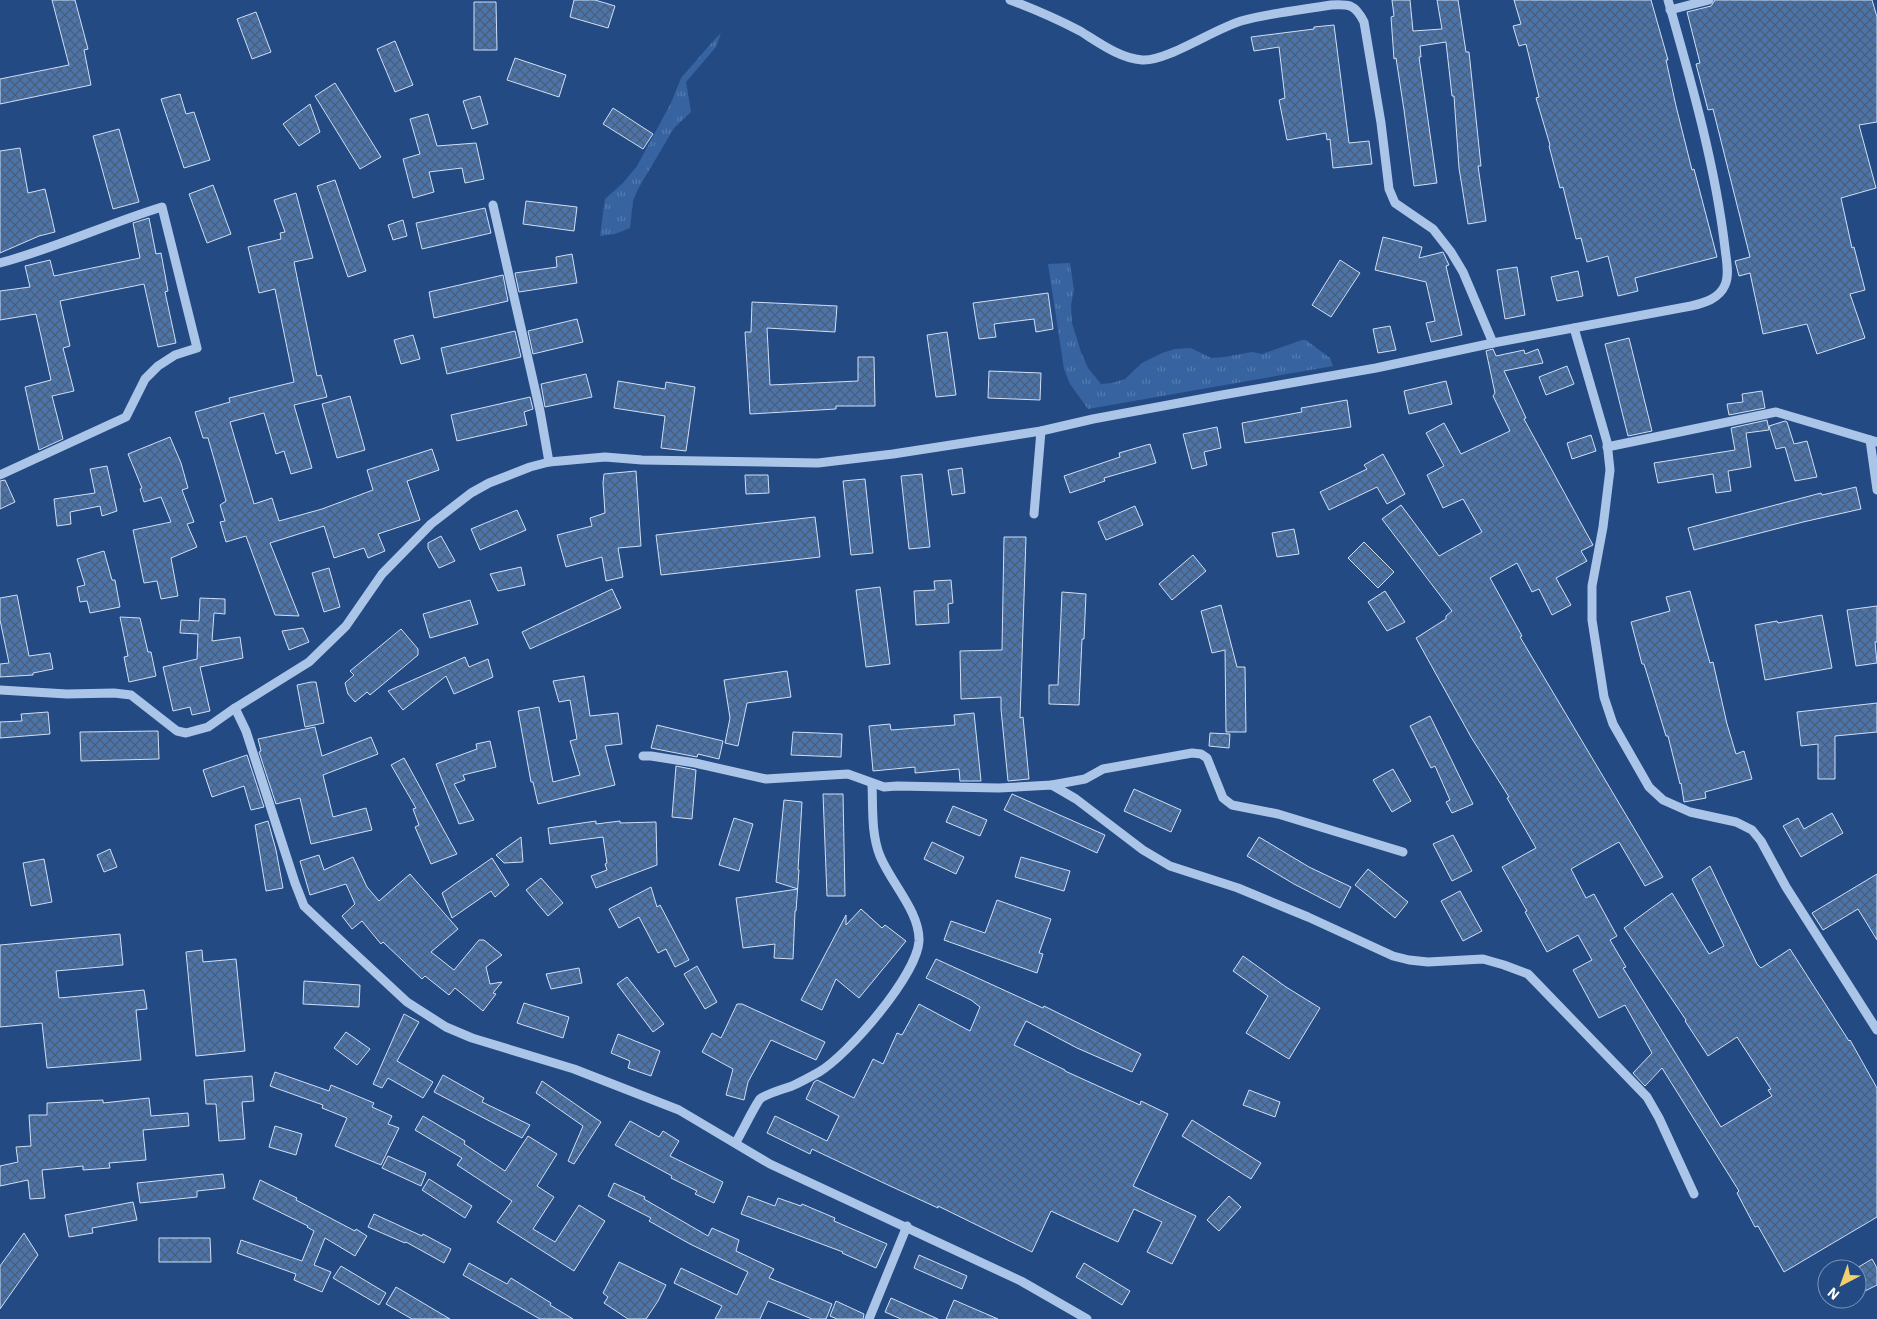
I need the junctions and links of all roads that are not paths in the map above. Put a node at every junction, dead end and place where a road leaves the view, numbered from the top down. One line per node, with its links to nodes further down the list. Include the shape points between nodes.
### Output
1 (1010, 0): 8 (street, via 1037,10 1116,52 1142,60 1176,50 1241,21 1331,5 1354,7 1364,22 1389,189 1395,203 1433,229 1451,252)
2 (1668, 0): 4 (street)
3 (1709, 0): 4 (street)
4 (1670, 10): 7 (street, via 1721,211 1728,271 1726,285 1702,304)
5 (493, 204): 12 (street)
6 (0, 263): 13 (street, via 162,207 197,348 175,355 158,366 145,379 126,417)
7 (1574, 328): 8 (street); 11 (street)
8 (1493, 342): 9 (street, via 1376,368)
9 (1041, 431): 12 (street, via 818,462 605,457); 15 (street)
10 (1874, 441): 11 (street, via 1776,412); 14 (street)
11 (1608, 447): 22 (street, via 1610,470 1592,586 1592,620 1604,697 1613,724 1649,788 1663,800 1690,812 1736,822 1752,830)
12 (549, 462): 17 (street, via 490,483 449,510 419,535 382,574 354,616 323,650)
13 (0, 475)
14 (1877, 490)
15 (1034, 514)
16 (0, 690): 17 (street, via 67,694 114,692 131,696 172,728 186,733 208,726)
17 (235, 708): 23 (street, via 246,731 304,906 388,986 420,1012 446,1027 574,1069 670,1106)
18 (643, 756): 19 (street, via 695,763 766,779 848,774)
19 (872, 784): 20 (street, via 884,787 999,788); 23 (street, via 879,853 918,923 919,942 914,960 876,1016 849,1047 821,1071 760,1099)
20 (1052, 785): 21 (street, via 1086,778 1103,769 1201,754 1206,758 1222,798 1232,804 1278,814); 24 (street, via 1076,799 1155,859 1238,888 1393,956 1428,962 1483,959 1528,974 1647,1097)
21 (1403, 852)
22 (1877, 1030)
23 (736, 1142): 25 (street, via 770,1164)
24 (1694, 1194)
25 (907, 1226): 26 (street); 27 (street, via 1020,1281)
26 (869, 1319)
27 (1087, 1319)

